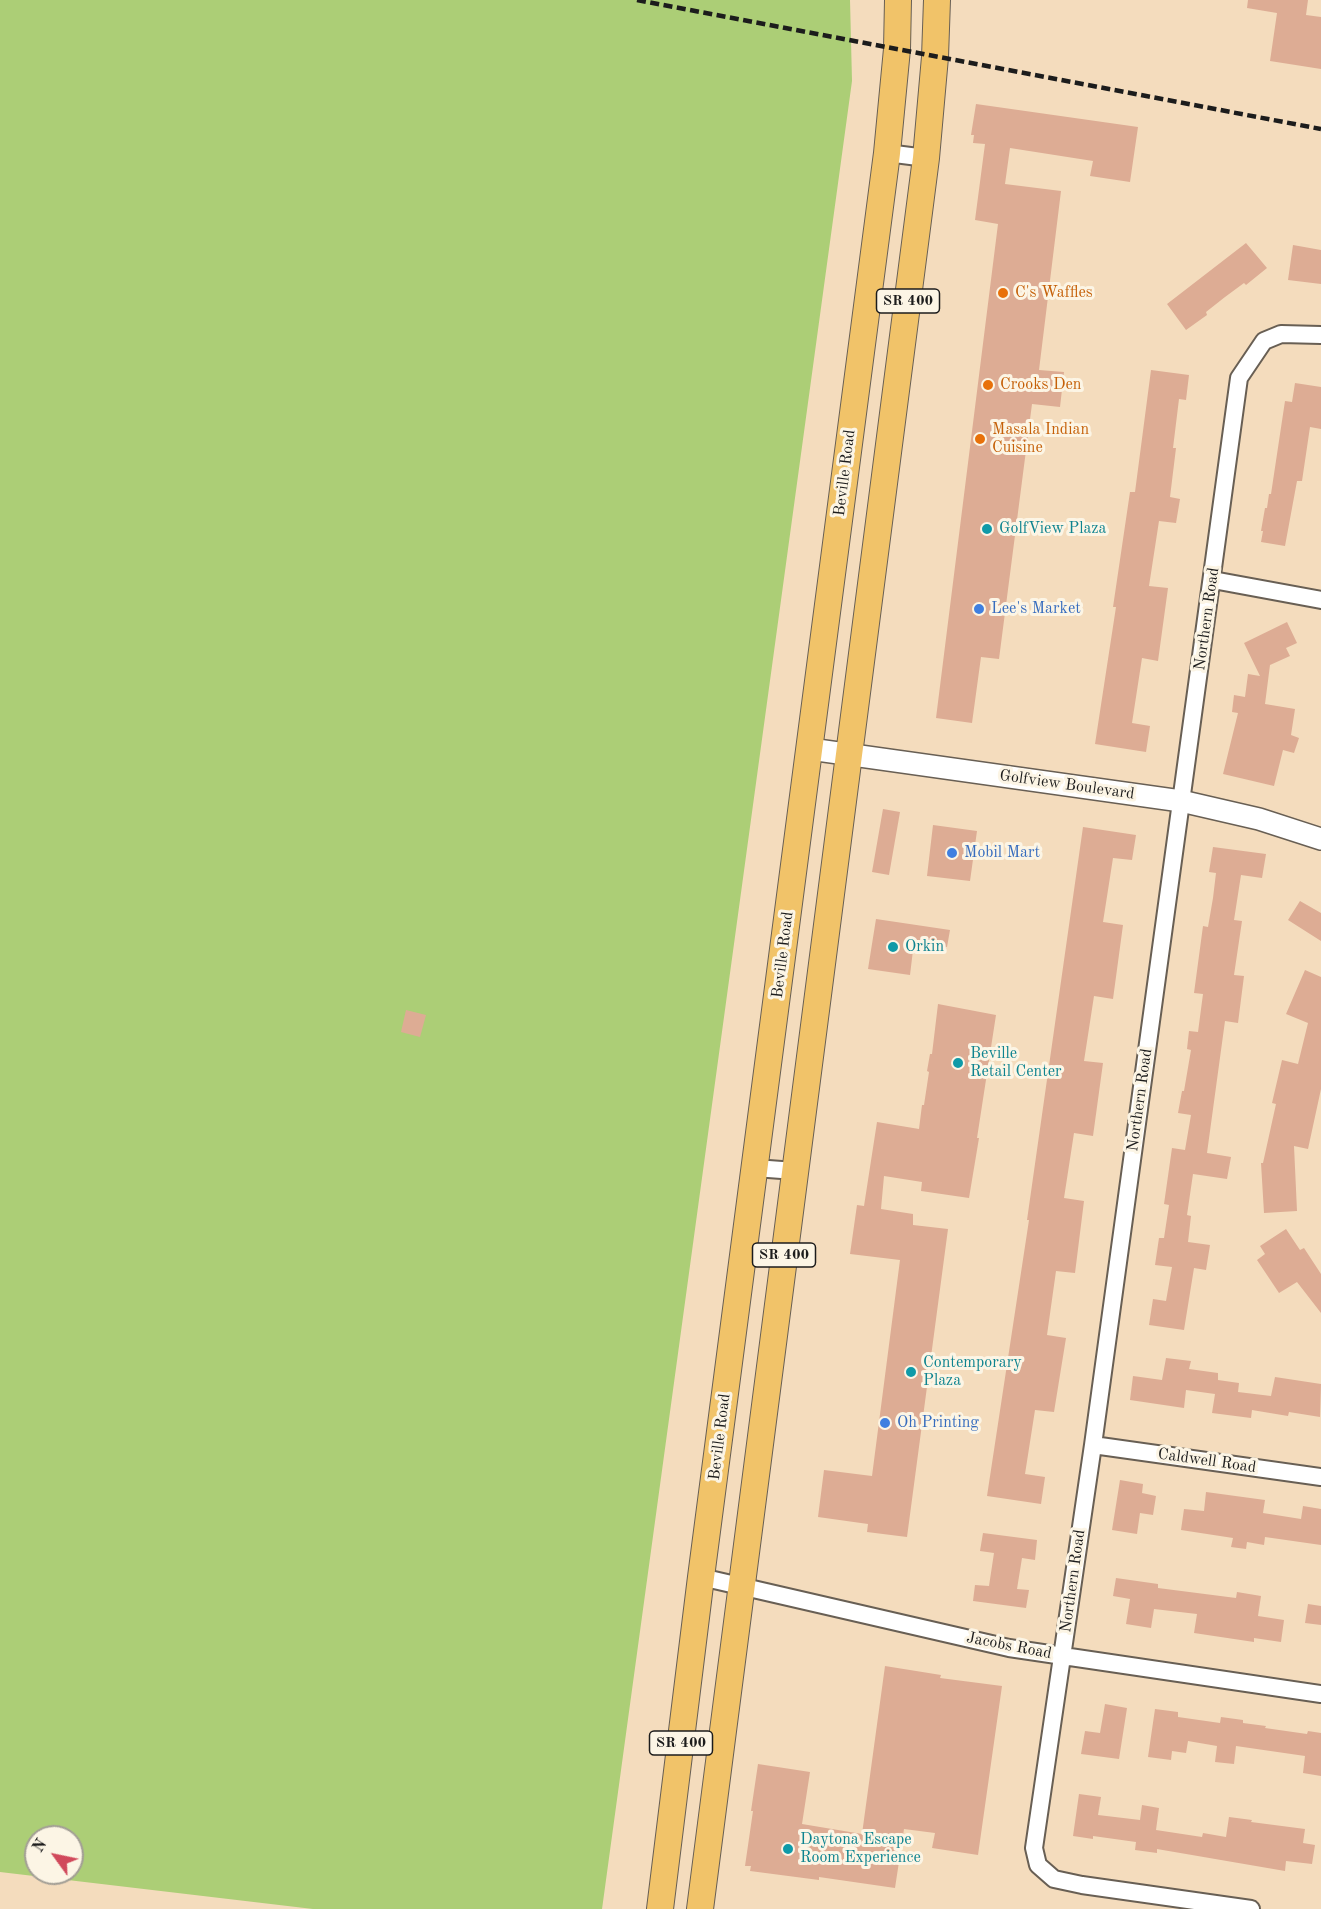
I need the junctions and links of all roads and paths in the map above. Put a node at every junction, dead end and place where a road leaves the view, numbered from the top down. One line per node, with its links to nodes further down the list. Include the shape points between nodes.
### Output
1 (898, 0): 3 (main road, Beville Road / SR 400)
2 (937, 0): 4 (main road, SR 400)
3 (887, 153): 4 (street); 8 (main road, Beville Road / SR 400)
4 (926, 158): 9 (main road, SR 400)
5 (1321, 335): 6 (street, Northern Road, via 1281,334 1264,341 1239,378)
6 (1213, 580): 7 (street); 10 (street, Northern Road)
7 (1321, 600)
8 (810, 749): 9 (street, Golfview Boulevard); 12 (main road, Beville Road / SR 400)
9 (849, 754): 10 (street, Golfview Boulevard); 13 (main road, SR 400)
10 (1181, 801): 11 (street, Golfview Boulevard, via 1259,819); 14 (street, Northern Road)
11 (1321, 840)
12 (755, 1168): 13 (street); 16 (main road, Beville Road / SR 400)
13 (795, 1171): 17 (main road, SR 400)
14 (1093, 1445): 15 (street, Caldwell Road); 18 (street, Northern Road)
15 (1321, 1477)
16 (701, 1577): 17 (street, Jacobs Road); 20 (main road, Beville Road / SR 400)
17 (742, 1586): 18 (street, Jacobs Road, via 1009,1648); 21 (main road, SR 400)
18 (1062, 1656): 19 (street, Jacobs Road); 22 (street, Northern Road, via 1034,1848 1038,1865 1054,1879 1073,1883)
19 (1321, 1694)
20 (660, 1909)
21 (700, 1909)
22 (1251, 1909)

